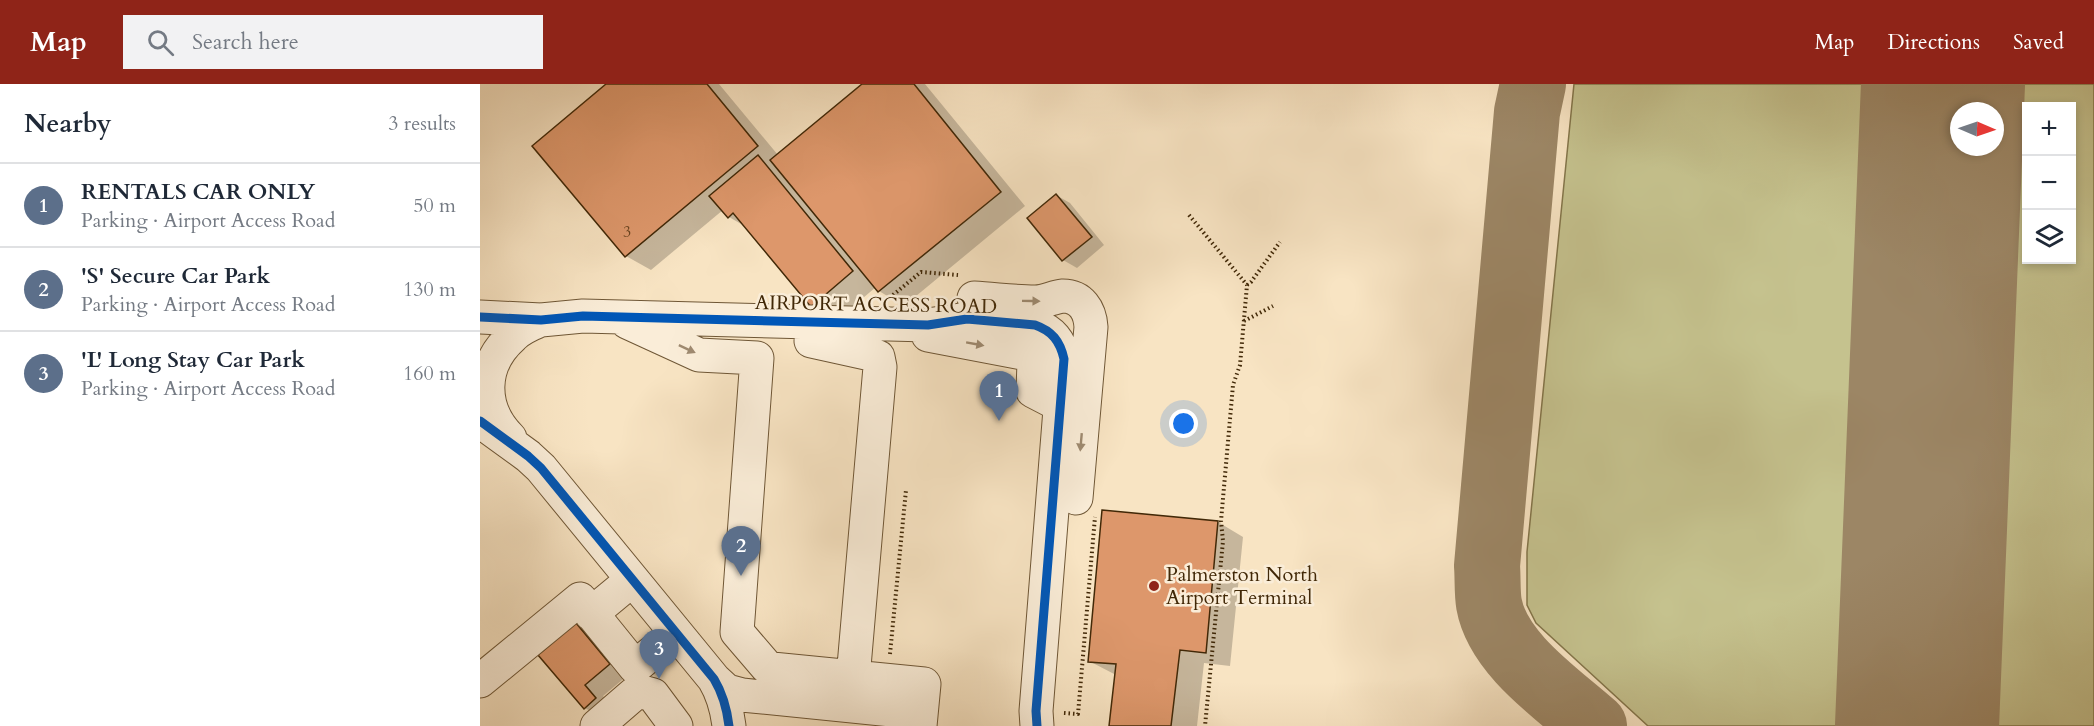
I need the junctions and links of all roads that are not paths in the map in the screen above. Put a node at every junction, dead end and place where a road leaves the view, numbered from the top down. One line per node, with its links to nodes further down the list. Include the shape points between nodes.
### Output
1 (480, 317): 3 (street, AIRPORT ACCESS ROAD)
2 (614, 317): 3 (street, AIRPORT ACCESS ROAD); 4 (street, AIRPORT ACCESS ROAD); 11 (street, one-way to 11, via 699,355 758,358 737,632 767,667)
3 (541, 320): 7 (street, via 518,332 501,349 489,370 488,397 497,422)
4 (759, 321): 5 (street, AIRPORT ACCESS ROAD); 11 (street, via 811,342 878,357 880,380)
5 (885, 323): 14 (street, one-way to 14, via 1028,354 1034,361 1033,391 1060,405 1036,711); 14 (street, AIRPORT ACCESS ROAD, one-way to 14, via 907,320 943,302 965,297 1037,302 1063,296 1077,300 1088,310 1091,327 1075,508)
6 (480, 421): 7 (street)
7 (528, 456): 8 (street)
8 (632, 580): 9 (street); 10 (street)
9 (591, 614): 10 (street, via 635,667); 12 (street, via 580,599)
10 (676, 633): 13 (street)
11 (853, 678): 15 (street, via 924,684)
12 (480, 681)
13 (723, 699): 15 (street, via 727,691); 18 (street)
14 (1048, 721)
15 (913, 722)
16 (597, 726): 17 (street, via 634,694 642,692 653,695)
17 (676, 726)
18 (753, 726)

